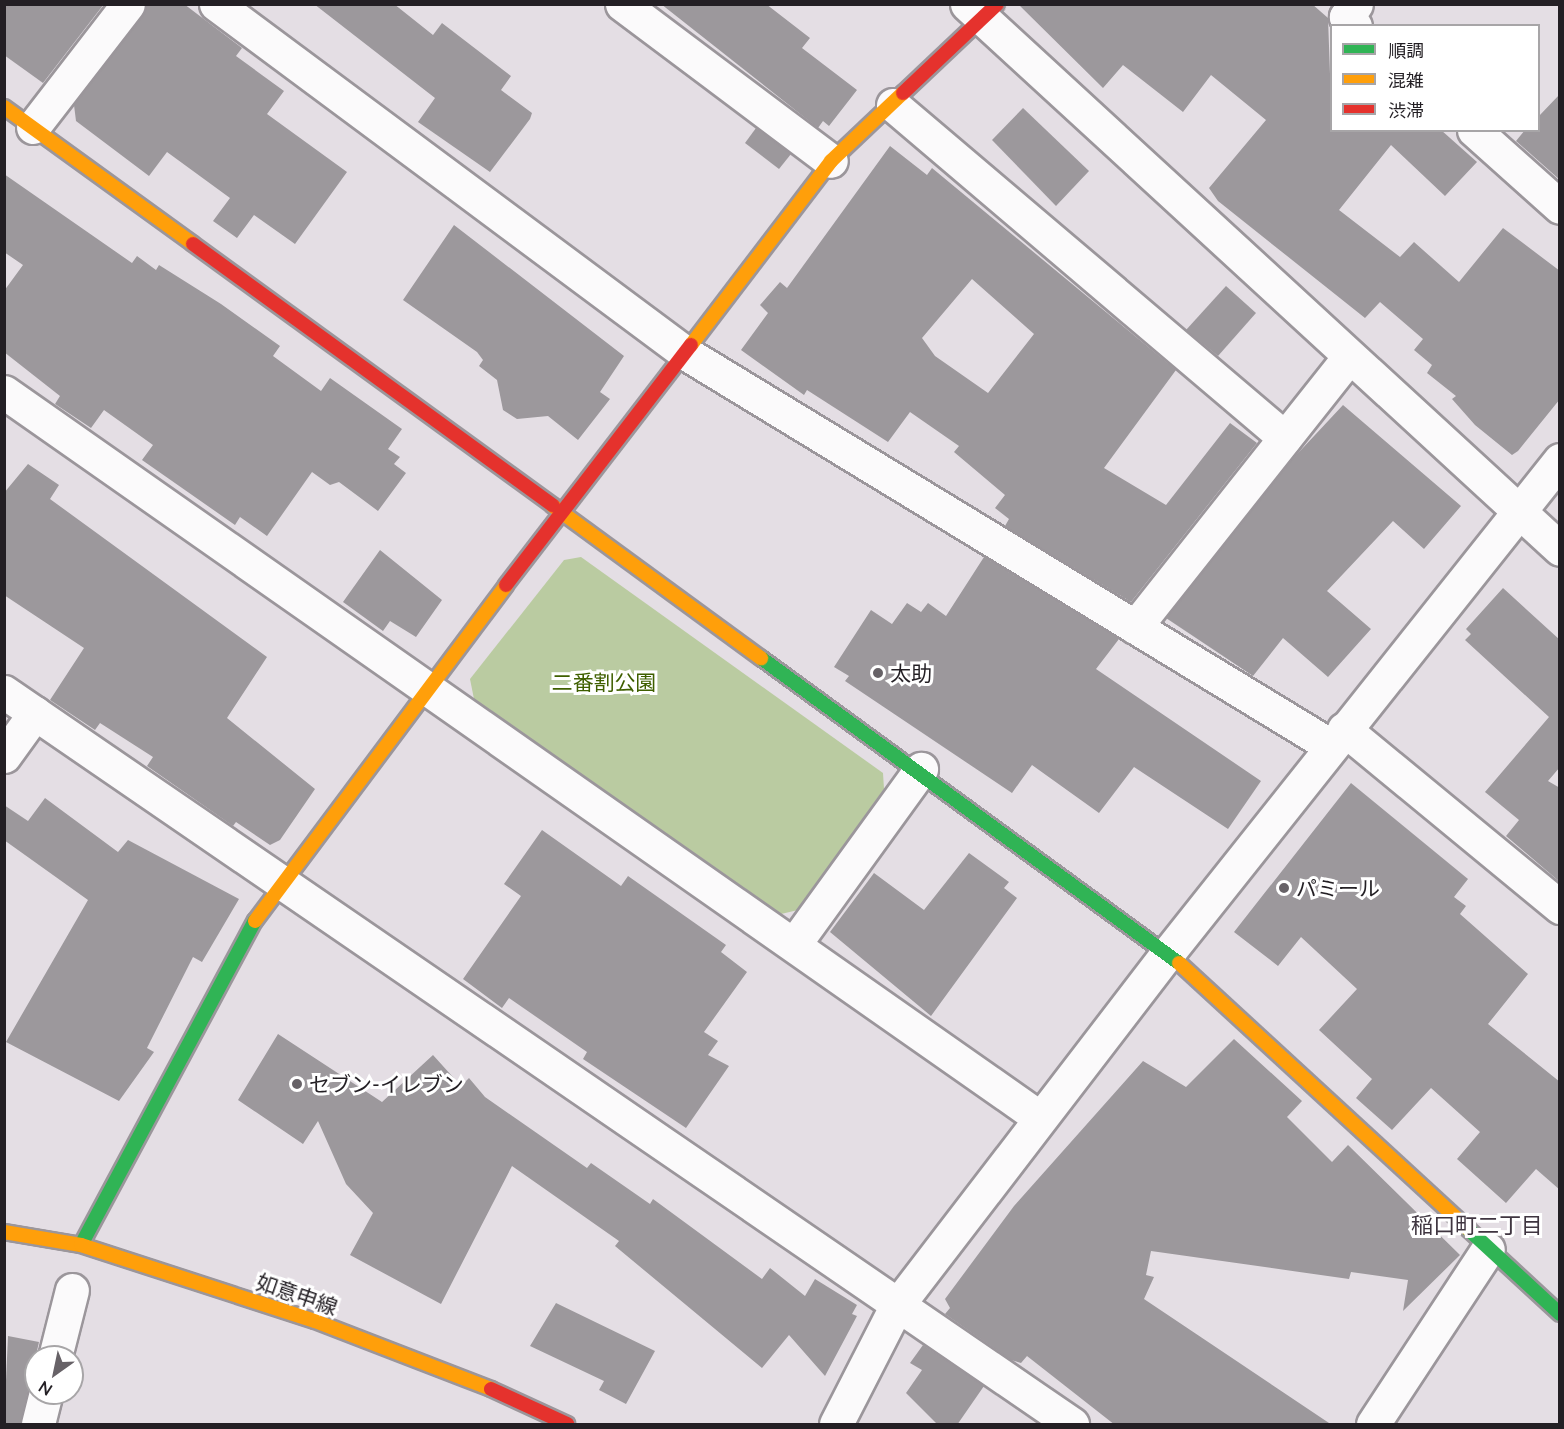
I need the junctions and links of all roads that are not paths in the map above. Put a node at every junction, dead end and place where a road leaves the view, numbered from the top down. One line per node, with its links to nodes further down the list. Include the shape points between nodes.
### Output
1 (128, 4): 9 (street)
2 (216, 4): 13 (street)
3 (622, 4): 11 (street)
4 (1356, 4): 6 (street, via 1346,17)
5 (982, 10): 7 (street); 14 (street)
6 (1353, 24)
7 (892, 105): 11 (street); 16 (street)
8 (4, 107): 9 (street)
9 (33, 127): 18 (street)
10 (1476, 132): 12 (street)
11 (831, 161): 13 (street)
12 (1560, 207)
13 (687, 354): 18 (street); 21 (street)
14 (1349, 357): 16 (street); 19 (street)
15 (4, 392): 22 (street)
16 (1285, 438): 21 (street)
17 (1560, 460): 19 (street)
18 (564, 509): 22 (street); 27 (street)
19 (1519, 513): 20 (street); 25 (street)
20 (1560, 549)
21 (1135, 627): 25 (street)
22 (428, 688): 28 (street); 30 (street)
23 (4, 692): 24 (street)
24 (35, 713): 26 (street); 28 (street)
25 (1338, 738): 29 (street); 31 (street)
26 (4, 756)
27 (921, 769): 30 (street); 31 (street)
28 (285, 885): 34 (street, via 261,909); 37 (street)
29 (1560, 907)
30 (795, 943): 32 (street)
31 (1168, 953): 32 (street); 35 (street)
32 (1040, 1118): 37 (street)
33 (4, 1232): 34 (street, 如意申線)
34 (81, 1245): 42 (street, 如意申線, via 315,1321 497,1391)
35 (1488, 1249): 38 (street); 45 (street)
36 (72, 1290): 39 (street)
37 (896, 1307): 43 (street); 44 (street)
38 (1560, 1314)
39 (58, 1345)
40 (43, 1405): 41 (street)
41 (38, 1425)
42 (567, 1425)
43 (836, 1425)
44 (1072, 1425)
45 (1373, 1425)

